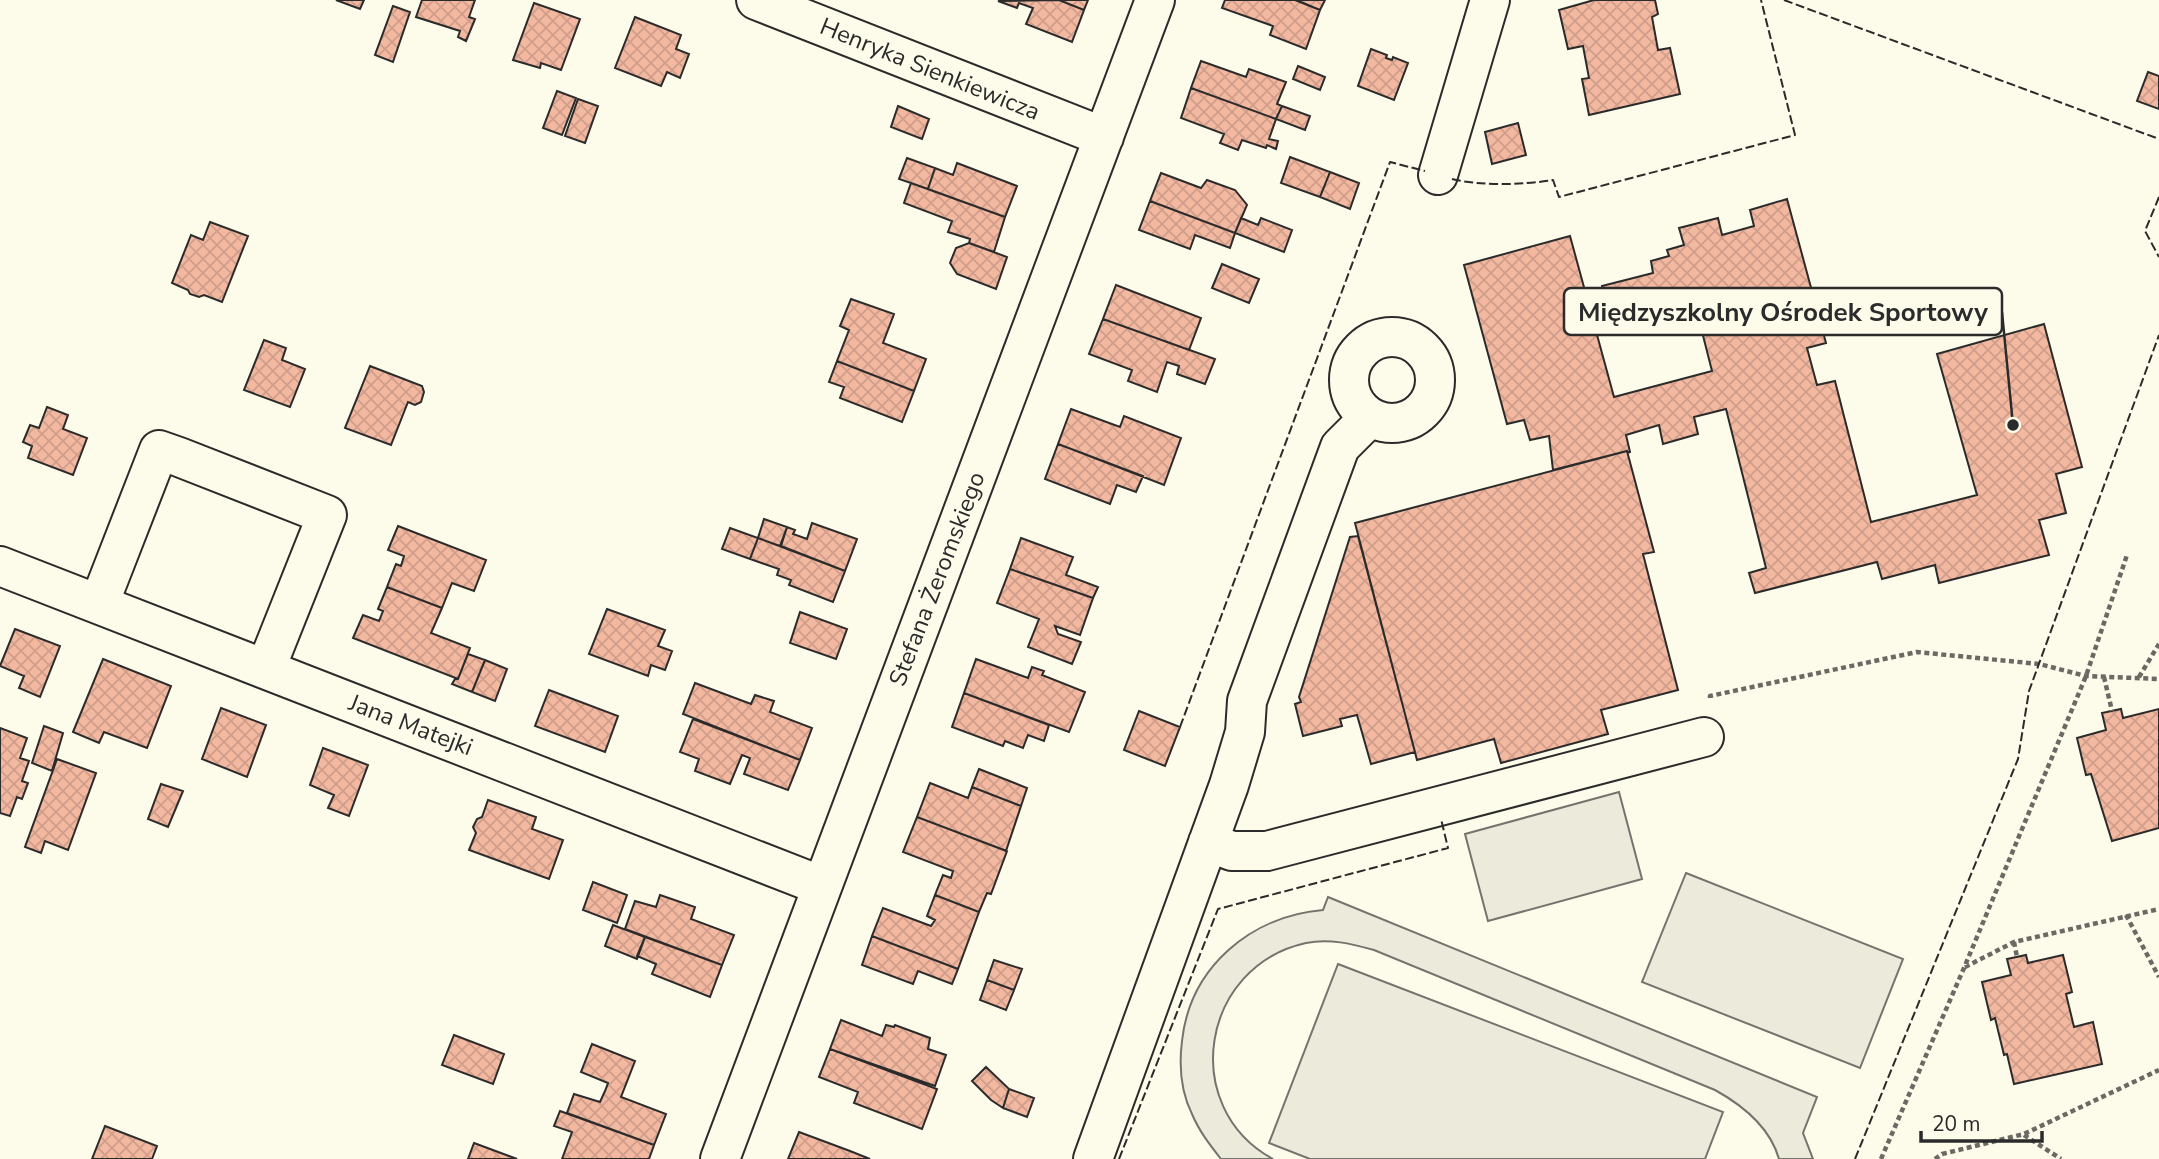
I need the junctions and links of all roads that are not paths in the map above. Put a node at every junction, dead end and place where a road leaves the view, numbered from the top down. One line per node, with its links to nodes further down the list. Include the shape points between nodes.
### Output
1 (756, 0): 4 (street, Henryka Sienkiewicza)
2 (1155, 0): 4 (street, Stefana Żeromskiego)
3 (1490, 0): 5 (street)
4 (1104, 137): 12 (street, Stefana Żeromskiego)
5 (1438, 175)
6 (1370, 417): 11 (street, via 1340,447 1257,670 1247,701 1245,732)
7 (0, 566): 8 (street, Jana Matejki)
8 (99, 604): 9 (street, Jana Matejki); 9 (street, via 159,450 191,461 327,515)
9 (266, 668): 12 (street, Jana Matejki)
10 (1704, 737): 11 (street, via 1266,851 1232,851)
11 (1208, 842): 14 (street)
12 (822, 886): 13 (street, Stefana Żeromskiego)
13 (720, 1159)
14 (1093, 1159)

